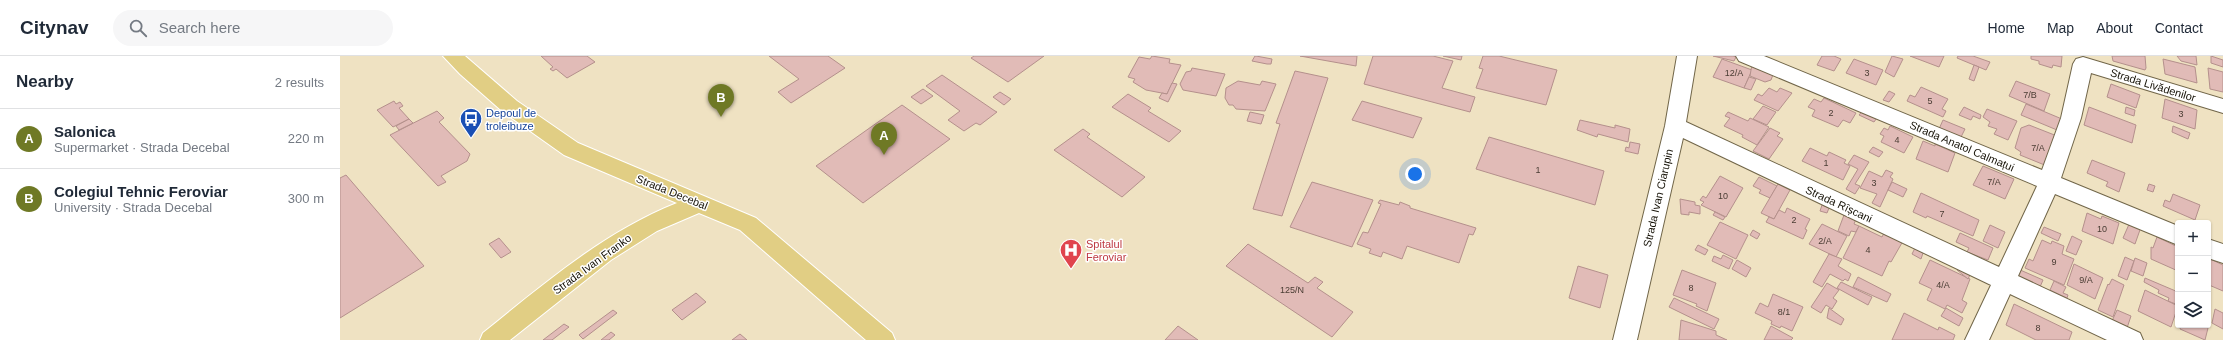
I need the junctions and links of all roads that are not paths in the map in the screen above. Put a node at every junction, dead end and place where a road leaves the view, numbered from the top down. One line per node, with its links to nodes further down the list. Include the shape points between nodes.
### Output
1 (1687, 56): 5 (street, Strada Ivan Ciarupin)
2 (1746, 56): 6 (street, Strada Anatol Calmațui, via 1864,103)
3 (458, 57): 7 (main road, Strada Decebal, via 518,114 547,135 593,160)
4 (2223, 106): 6 (street, Strada Livădenilor, via 2083,64 2071,118)
5 (1674, 126): 11 (street, Strada Rîșcani); 14 (street, Strada Ivan Ciarupin)
6 (2049, 183): 8 (street, Strada Anatol Calmațui); 11 (street)
7 (701, 203): 12 (main road, Strada Ivan Franko, via 642,229 616,245); 13 (main road, Strada Decebal, via 748,224 761,233)
8 (2175, 235)
9 (2211, 249): 10 (street)
10 (2223, 254)
11 (2004, 281): 15 (street); 16 (street, Strada Rîșcani)
12 (492, 340)
13 (883, 340)
14 (1625, 340)
15 (1977, 340)
16 (2131, 340)

